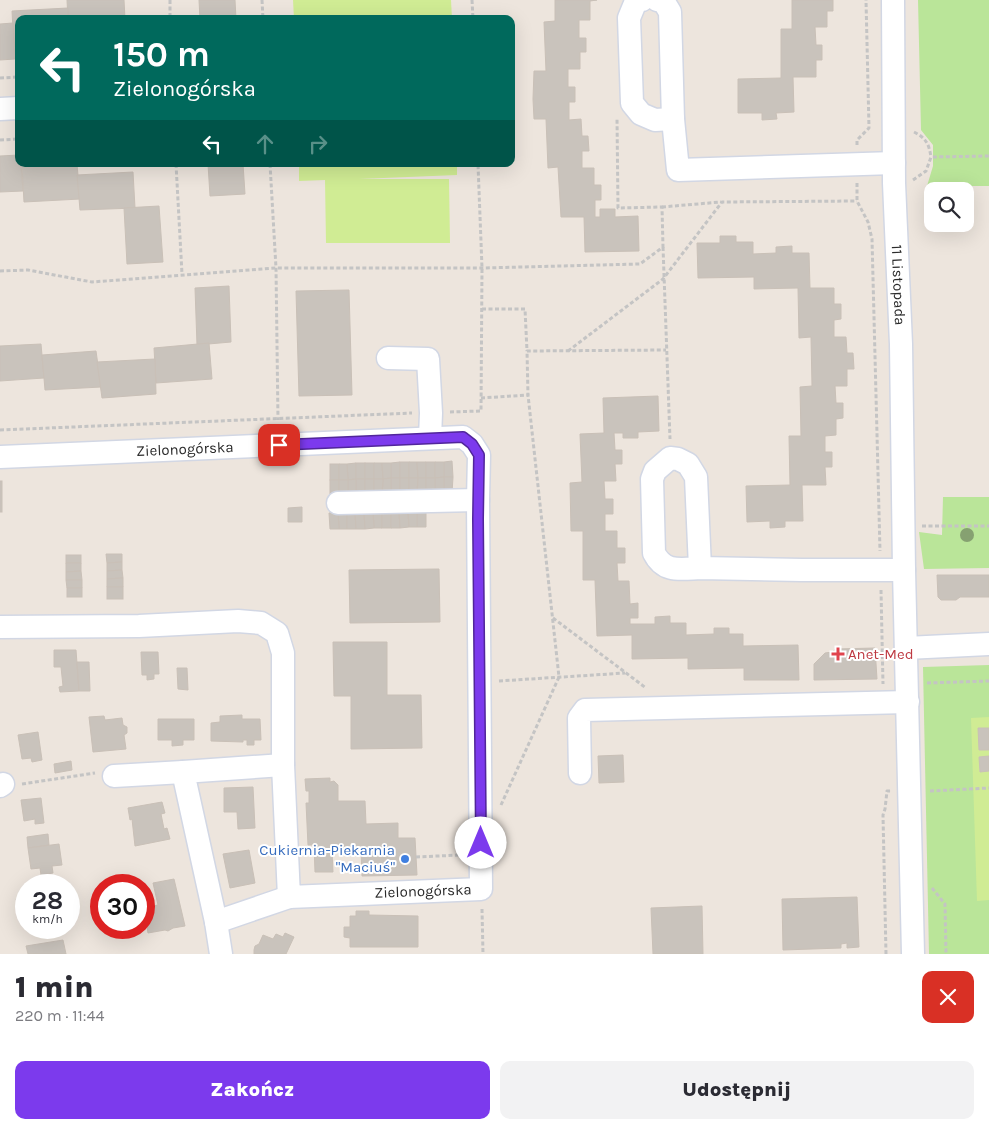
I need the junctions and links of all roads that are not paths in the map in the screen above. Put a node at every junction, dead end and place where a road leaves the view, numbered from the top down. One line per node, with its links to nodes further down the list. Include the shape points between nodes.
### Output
1 (642, 0): 6 (street, via 636,1 629,18 632,103 641,114 655,120)
2 (657, 0): 6 (street, via 664,2 670,12)
3 (893, 0): 7 (street, 11 Listopada)
4 (15, 108): 5 (street)
5 (0, 109)
6 (673, 119): 7 (street, via 678,170 856,164)
7 (894, 173): 14 (street, 11 Listopada, via 902,344)
8 (388, 358): 9 (street, via 428,359)
9 (430, 438): 10 (street, Zielonogórska); 11 (street, Zielonogórska, via 463,437 472,444 479,455)
10 (0, 456)
11 (478, 500): 12 (street); 23 (street, Zielonogórska, via 481,888)
12 (338, 503)
13 (700, 568): 13 (street, via 696,477 688,464 670,458 655,471 652,479 654,552 658,562 667,567); 14 (street)
14 (904, 570): 17 (street, 11 Listopada)
15 (0, 627): 19 (street, via 261,623 277,633 283,652)
16 (989, 644): 17 (street)
17 (906, 648): 18 (street, 11 Listopada)
18 (908, 702): 21 (street, via 585,710 579,718); 26 (street, 11 Listopada)
19 (283, 765): 20 (street); 23 (street)
20 (183, 772): 22 (street); 24 (street)
21 (580, 773)
22 (114, 776)
23 (288, 897): 24 (street, Zielonogórska)
24 (216, 922): 25 (street)
25 (221, 954)
26 (913, 954)

